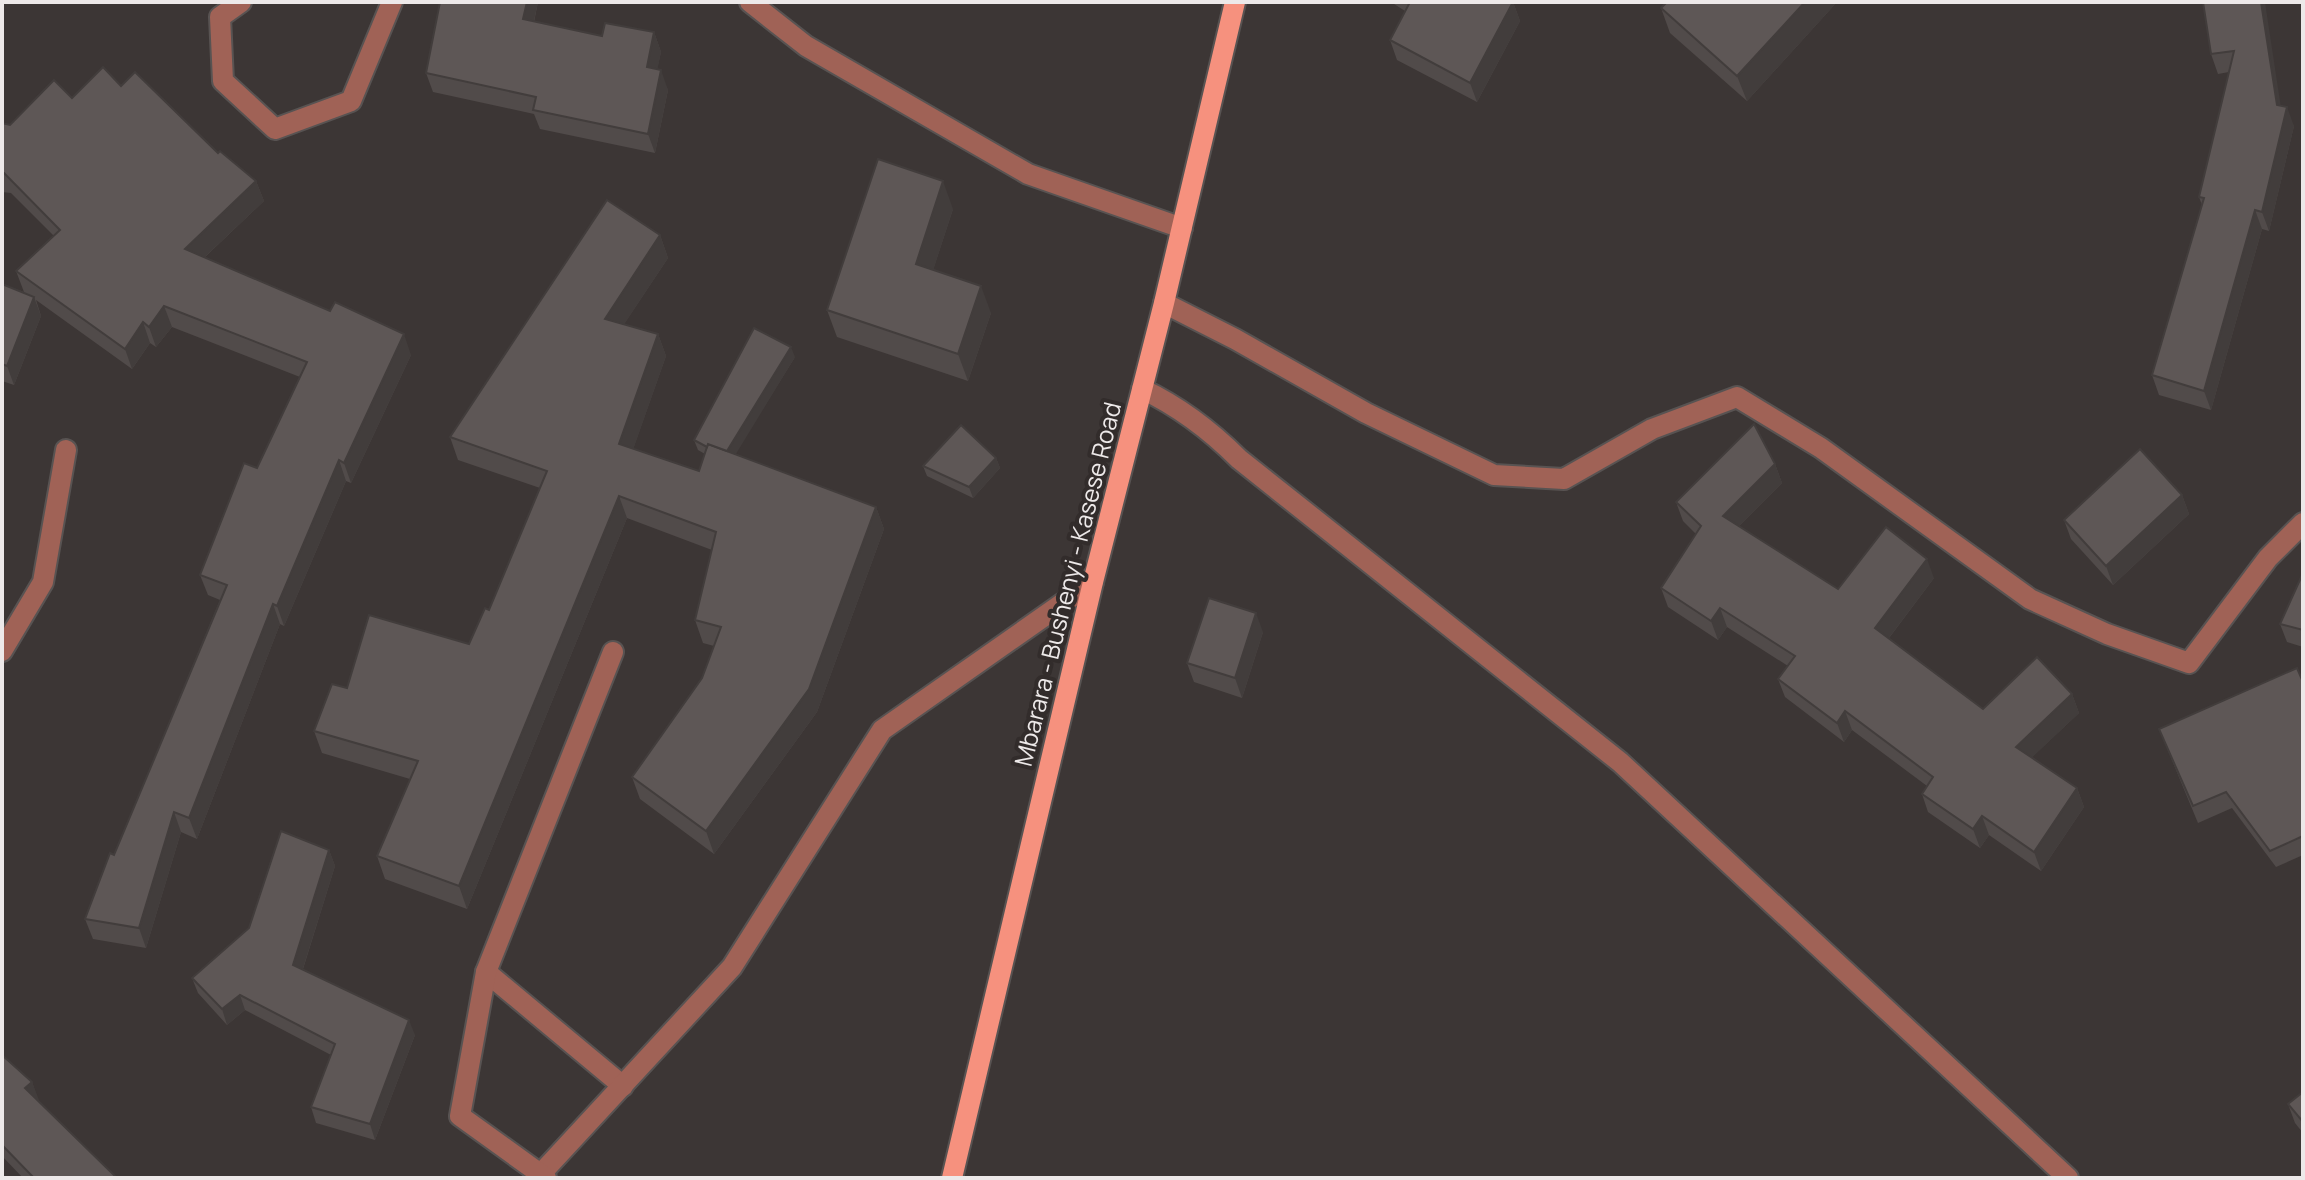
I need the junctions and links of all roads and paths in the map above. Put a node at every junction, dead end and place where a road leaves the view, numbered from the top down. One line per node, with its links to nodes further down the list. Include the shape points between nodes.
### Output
1 (241, 2): 2 (street, via 220,17 223,81 275,129 351,101)
2 (392, 2)
3 (750, 2): 5 (street, via 806,46 1028,174)
4 (1235, 2): 5 (main road, Mbarara - Bushenyi - Kasese Road)
5 (1182, 228): 6 (main road, Mbarara - Bushenyi - Kasese Road)
6 (1164, 303): 7 (main road, Mbarara - Bushenyi - Kasese Road); 9 (street, via 1366,413 1494,475 1564,479 1652,429 1737,397 1821,448 2030,599 2189,663 2268,558)
7 (1142, 389): 10 (main road, Mbarara - Bushenyi - Kasese Road); 17 (street, via 1171,402 1213,434 1620,762)
8 (66, 450): 11 (street, via 43,582)
9 (2303, 523)
10 (1093, 582): 14 (street, via 882,730 732,967); 16 (main road, Mbarara - Bushenyi - Kasese Road)
11 (2, 651)
12 (613, 652): 13 (street)
13 (486, 972): 14 (street); 15 (street, via 460,1116)
14 (623, 1086): 15 (street)
15 (541, 1177)
16 (952, 1178)
17 (2068, 1178)

